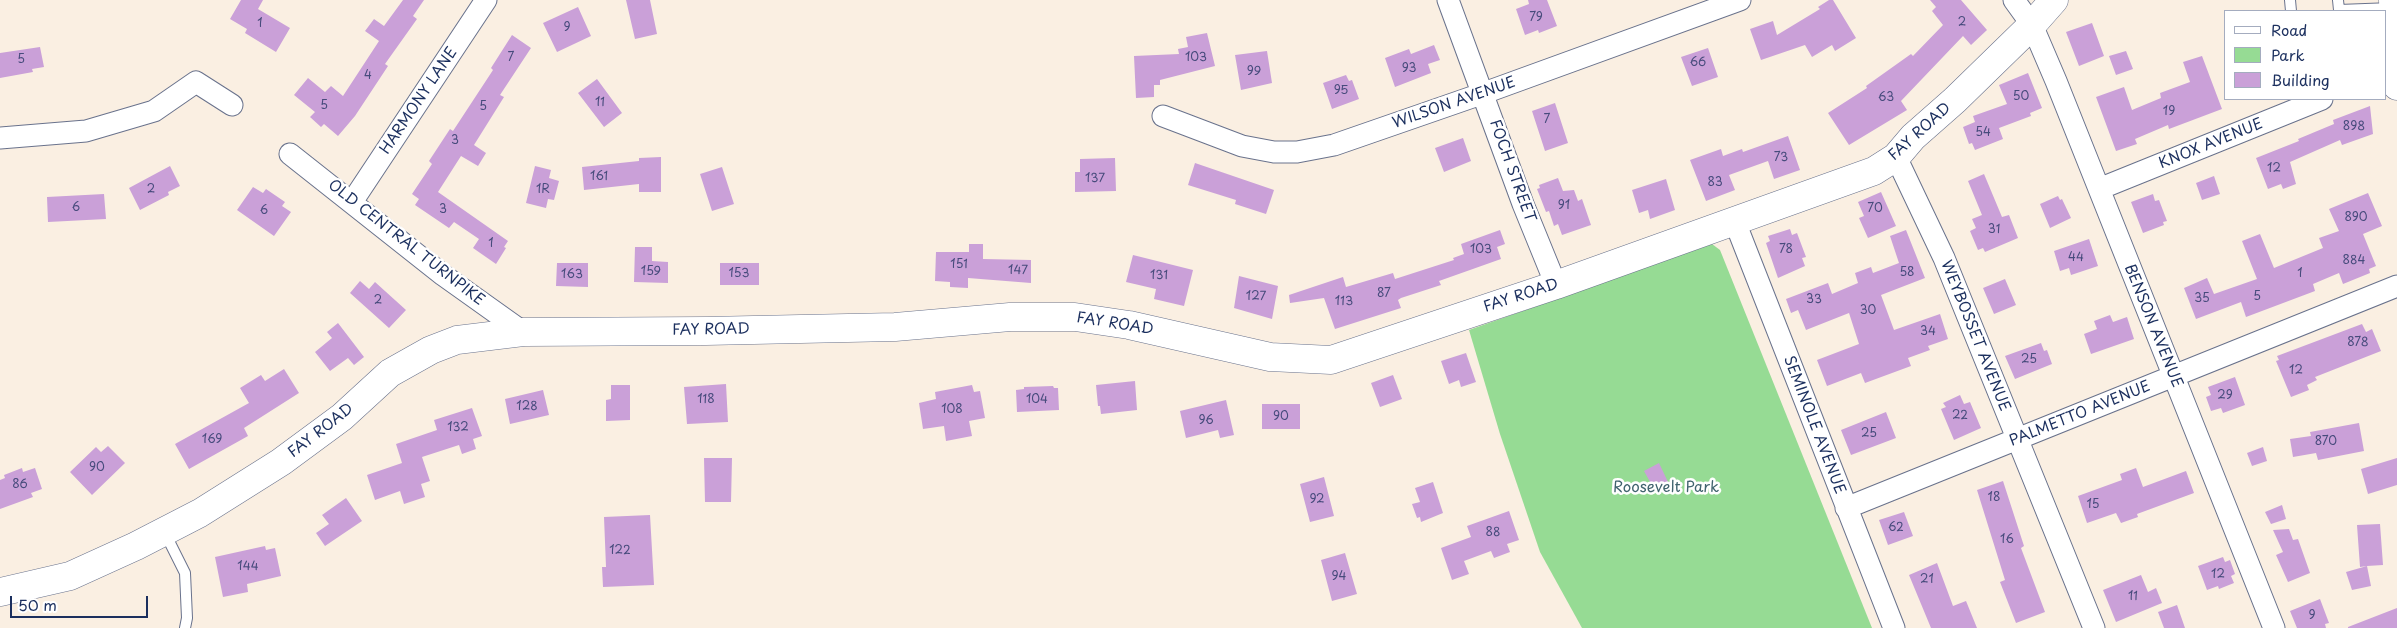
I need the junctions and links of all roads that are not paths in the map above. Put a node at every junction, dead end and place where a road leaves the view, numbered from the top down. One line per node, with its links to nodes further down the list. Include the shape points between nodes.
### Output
1 (486, 0): 21 (street, HARMONY LANE)
2 (1448, 0): 12 (street, FOCH STREET)
3 (1740, 0): 12 (street, WILSON AVENUE)
4 (2014, 0): 9 (street, BENSON AVENUE)
5 (2054, 0): 9 (street, FAY ROAD)
6 (2339, 7): 7 (lane)
7 (2354, 10)
8 (2394, 18): 10 (street)
9 (2032, 25): 19 (street, FAY ROAD, via 1913,137); 20 (street, BENSON AVENUE)
10 (2396, 77): 11 (street)
11 (2397, 86)
12 (1484, 94): 16 (street, WILSON AVENUE, via 1334,145 1297,152 1242,146); 23 (street, FOCH STREET)
13 (2316, 100): 14 (street, KNOX AVENUE)
14 (2299, 103): 20 (street, KNOX AVENUE)
15 (232, 105): 17 (street, via 196,82 154,110 86,131)
16 (1163, 116)
17 (0, 138)
18 (290, 154): 21 (street, OLD CENTRAL TURNPIKE)
19 (1896, 157): 22 (street, FAY ROAD, via 1874,171); 27 (street, WEYBOSSET AVENUE, via 1944,258)
20 (2099, 189): 26 (street, BENSON AVENUE)
21 (352, 202): 25 (street, OLD CENTRAL TURNPIKE, via 443,276)
22 (1735, 222): 23 (street, FAY ROAD); 28 (street, SEMINOLE AVENUE)
23 (1556, 285): 25 (street, FAY ROAD, via 1331,360 1270,357 1129,324 1075,317 1010,318 895,327)
24 (2397, 286): 26 (street, PALMETTO AVENUE)
25 (522, 332): 29 (street, FAY ROAD, via 457,340 431,350 390,374 342,417 281,462)
26 (2173, 376): 27 (street, PALMETTO AVENUE); 34 (street, BENSON AVENUE)
27 (2018, 439): 28 (street, PALMETTO AVENUE); 33 (street, WEYBOSSET AVENUE)
28 (1846, 508): 32 (street, SEMINOLE AVENUE)
29 (164, 532): 30 (street, FAY ROAD, via 70,576); 31 (lane, via 185,573)
30 (0, 592)
31 (185, 628)
32 (1894, 628)
33 (2094, 628)
34 (2274, 628)

